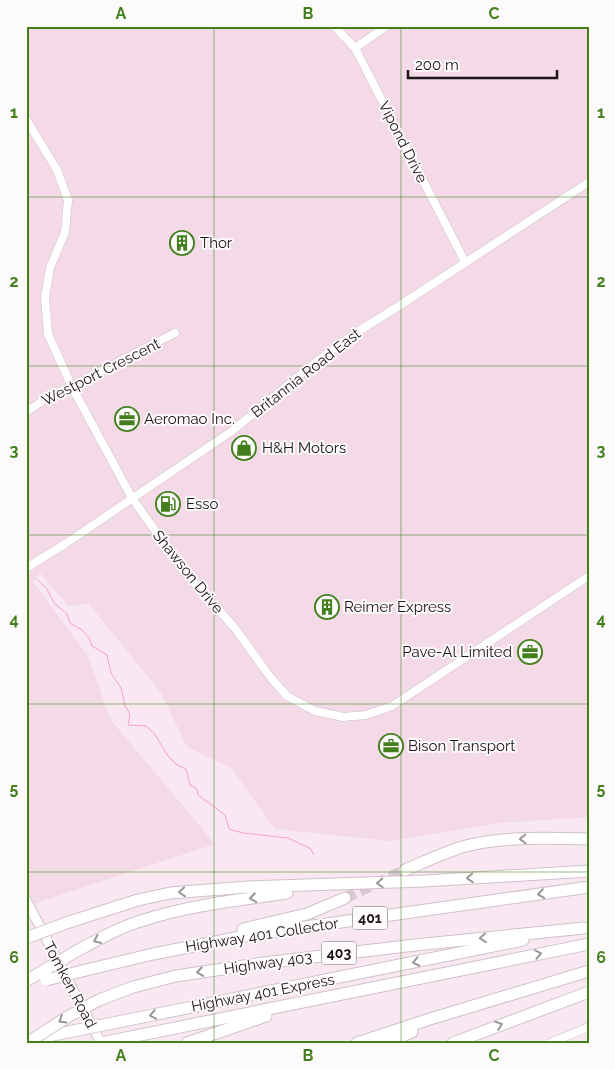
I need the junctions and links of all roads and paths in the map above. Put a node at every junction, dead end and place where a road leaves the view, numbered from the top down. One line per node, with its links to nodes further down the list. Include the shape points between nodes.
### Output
1 (334, 26): 3 (street, Vipond Drive)
2 (387, 26): 3 (street)
3 (355, 48): 6 (street, Vipond Drive)
4 (27, 124): 8 (street, Shawson Drive, via 57,170 68,200 65,232 50,268 45,297 48,334)
5 (589, 182): 6 (street, Britannia Road East)
6 (465, 262): 10 (street, Britannia Road East, via 354,334 232,431)
7 (175, 333): 8 (street, Westport Crescent)
8 (72, 387): 9 (street, Westport Crescent); 10 (street, Shawson Drive)
9 (26, 412)
10 (132, 498): 11 (street, Britannia Road East); 12 (street, Shawson Drive, via 183,570 287,696 315,711 343,717 366,715 392,706)
11 (26, 568)
12 (589, 576)
13 (589, 839): 14 (highway, one-way to 14, via 488,842 463,847)
14 (405, 870)
15 (589, 871): 16 (highway, one-way to 16)
16 (336, 886): 21 (highway, one-way to 21, bridge, via 248,887 170,893 138,900); 25 (highway, one-way to 25, bridge, via 214,905 144,920 99,939)
17 (589, 887): 23 (highway, Highway 401 Collector / 401, one-way to 23, via 256,934)
18 (345, 898): 23 (highway, via 307,914 170,944)
19 (26, 900): 31 (main road, Tomken Road)
20 (586, 928): 30 (highway, Highway 401 Express, one-way to 30, bridge); 30 (highway, Highway 403 / 403, one-way to 30, bridge, via 415,944 176,976 99,1000)
21 (26, 938)
22 (589, 944): 26 (highway, Highway 401 Express, one-way to 22)
23 (152, 954): 25 (highway, Highway 401 Collector / 401, bridge)
24 (589, 971): 28 (highway)
25 (26, 983)
26 (370, 988): 31 (highway, Highway 401 Express); 32 (highway, via 253,1019)
27 (589, 992): 35 (highway, one-way to 27)
28 (479, 1005): 33 (highway); 34 (highway)
29 (589, 1027): 36 (street)
30 (27, 1042)
31 (101, 1043)
32 (187, 1043)
33 (357, 1043)
34 (386, 1043)
35 (453, 1043)
36 (550, 1043)

